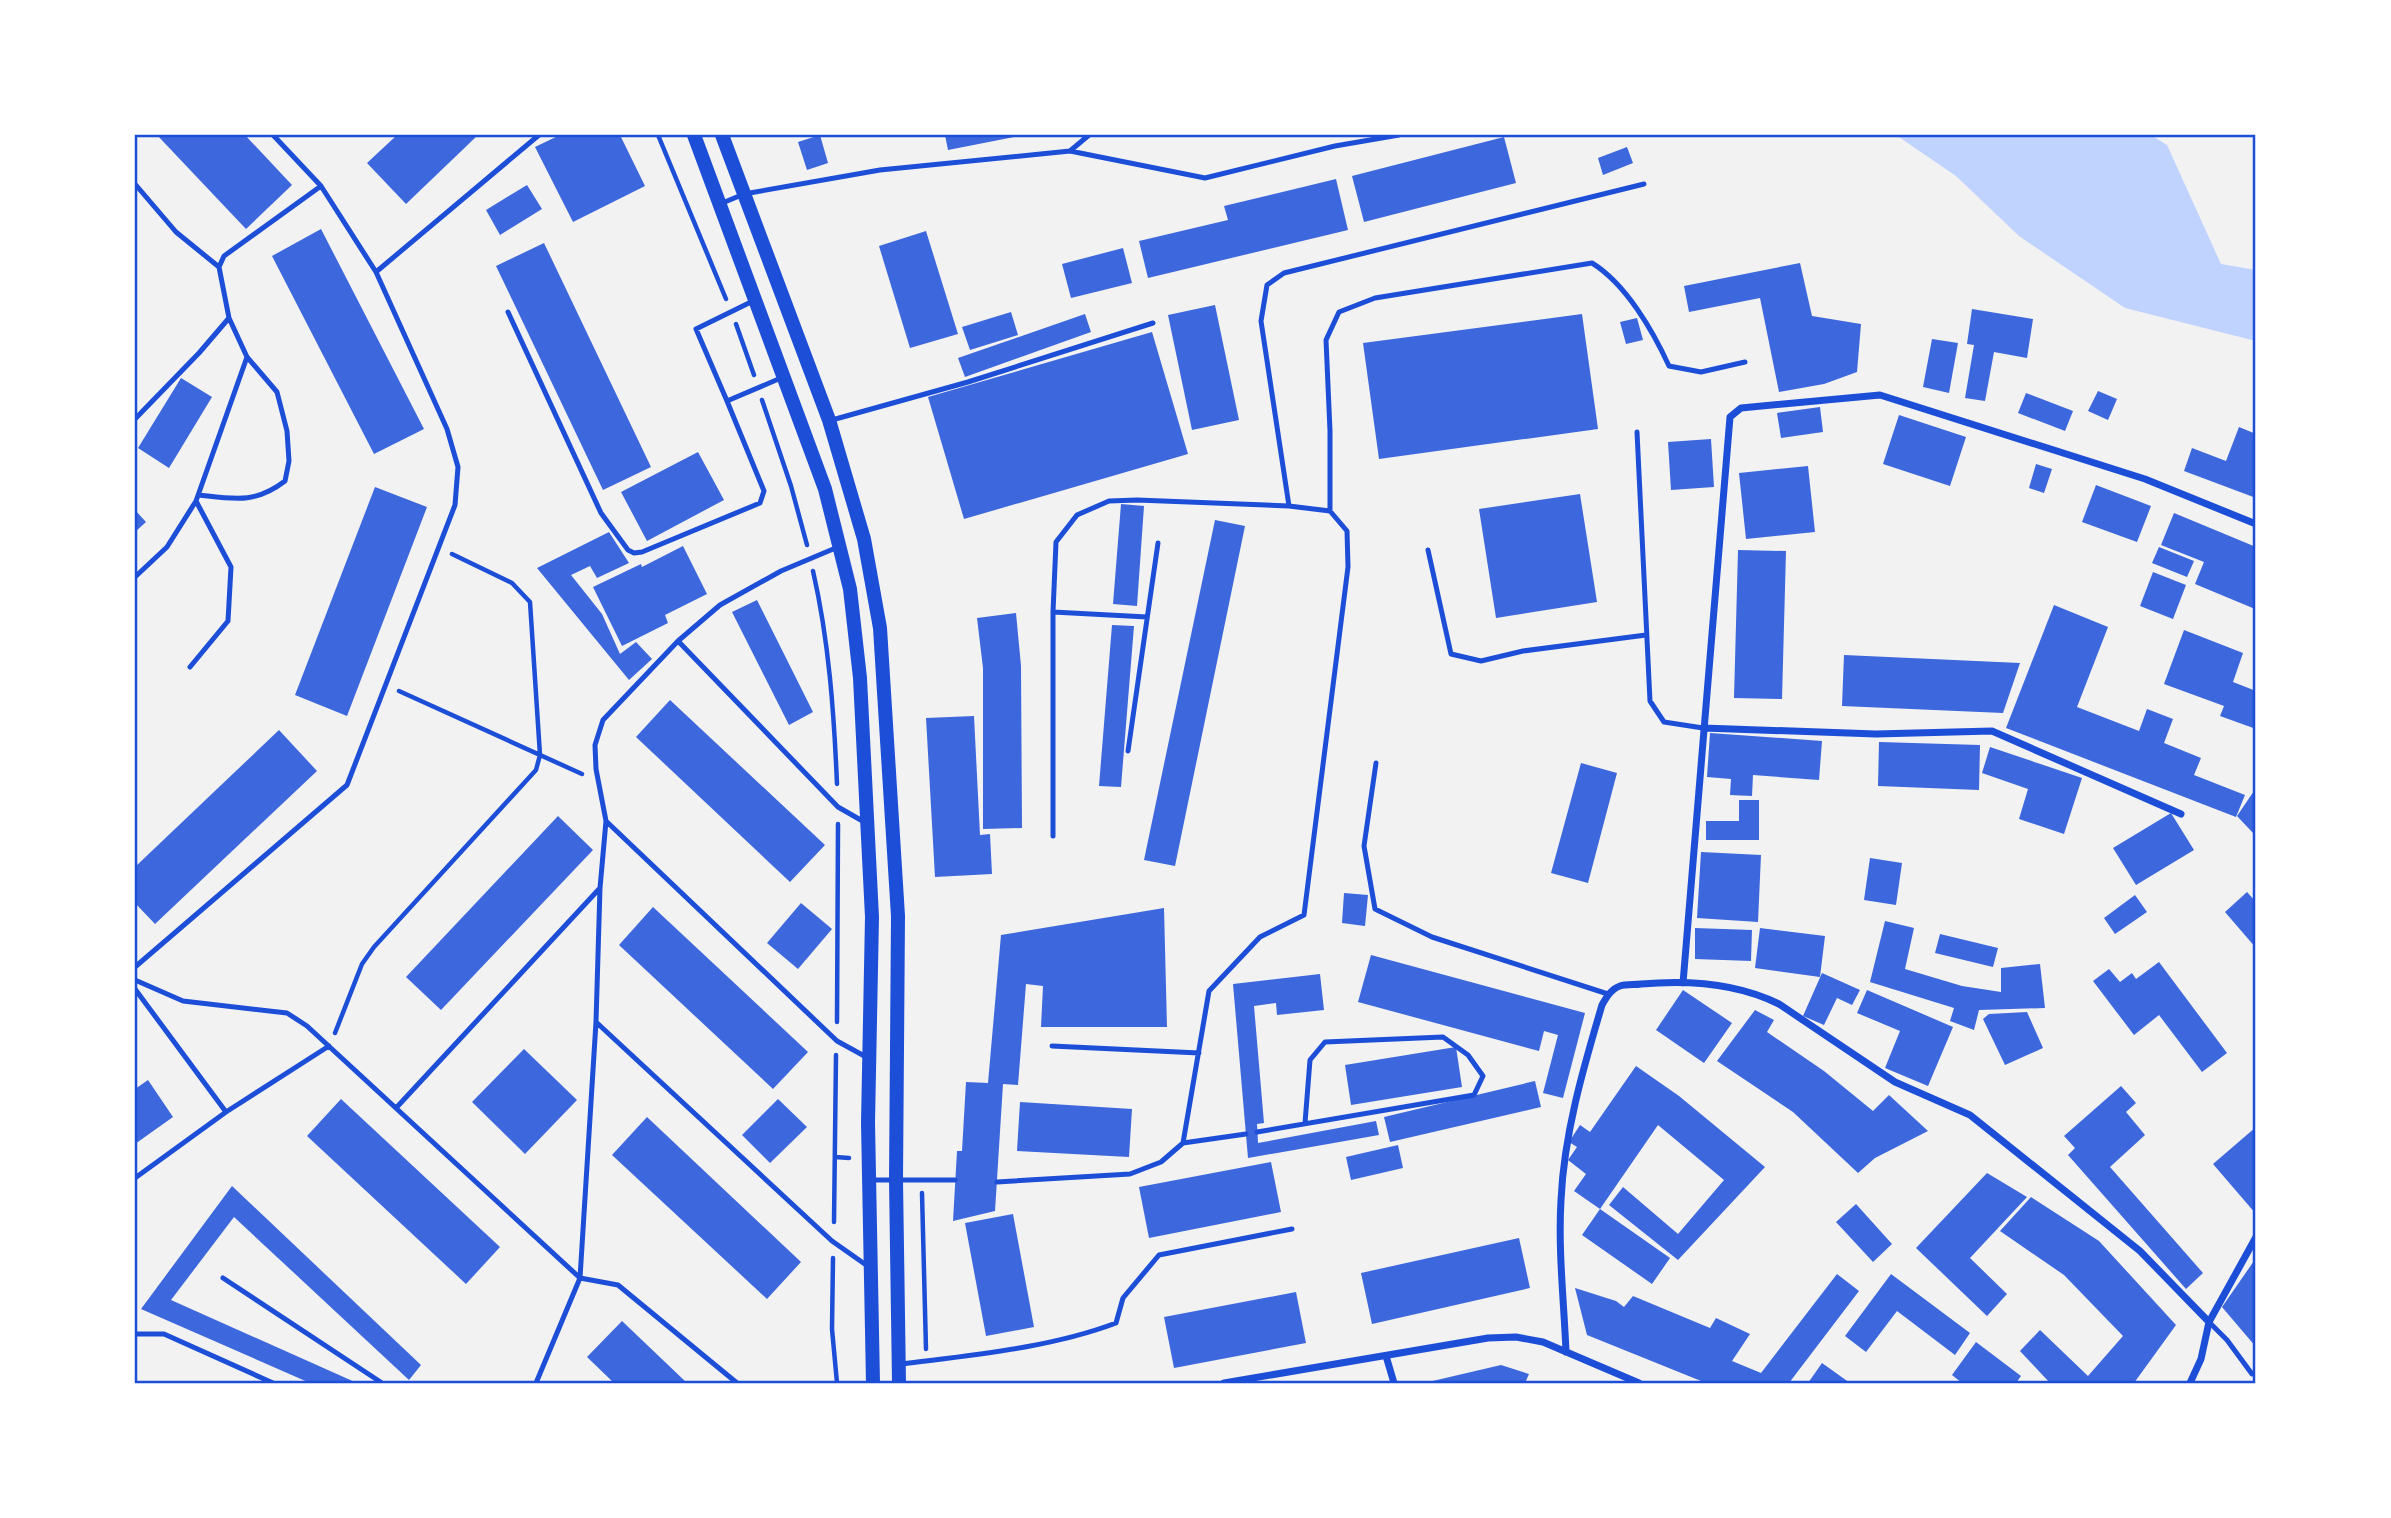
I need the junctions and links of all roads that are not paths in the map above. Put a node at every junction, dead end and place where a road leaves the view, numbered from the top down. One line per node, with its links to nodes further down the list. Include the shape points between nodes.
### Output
1 (273, 135): 10 (lane)
2 (539, 135): 14 (lane)
3 (694, 135): 12 (main road)
4 (722, 135): 11 (main road)
5 (1089, 135): 7 (lane)
6 (1399, 135): 7 (lane, via 1205,178)
7 (1070, 151): 11 (lane, via 880,170)
8 (135, 184): 13 (lane, via 176,232)
9 (1644, 184): 27 (lane, via 1284,273 1266,285 1261,321)
10 (321, 186): 13 (lane, via 225,256); 14 (lane)
11 (744, 194): 12 (lane); 24 (main road)
12 (720, 204): 15 (main road)
13 (219, 267): 17 (lane)
14 (376, 272): 47 (lane, via 447,429 458,467 455,505 347,785)
15 (755, 300): 21 (main road); 22 (lane, via 696,329)
16 (508, 312): 22 (lane, via 601,513 634,553 763,499 764,491)
17 (229, 318): 19 (lane); 23 (lane)
18 (1153, 323): 24 (lane)
19 (247, 357): 26 (lane); 26 (lane, via 277,392 287,431 285,481 269,493 244,500)
20 (1745, 362): 28 (lane, via 1701,372 1670,366 1655,335 1608,273 1592,263 1375,298 1339,313 1326,340)
21 (784, 376): 22 (lane); 31 (main road)
22 (727, 401)
23 (135, 419)
24 (829, 420): 65 (main road, via 864,539 885,676 898,916)
25 (1637, 432): 36 (lane)
26 (198, 498): 33 (lane, via 167,547); 38 (lane, via 231,567 228,621)
27 (1289, 506): 28 (lane); 34 (lane, via 1123,500 1077,515 1056,542)
28 (1330, 511): 55 (lane, via 1347,531 1348,567 1304,915 1260,937 1209,991)
29 (2256, 524): 39 (street, via 2146,479 1880,395 1741,408 1730,417)
30 (1158, 542): 35 (lane)
31 (841, 546): 37 (lane, via 781,571 720,605); 44 (main road, via 860,678)
32 (1428, 550): 36 (lane, via 1451,654 1481,661)
33 (135, 577)
34 (1053, 612): 35 (lane); 45 (lane)
35 (1147, 617): 40 (lane)
36 (1646, 635): 39 (lane, via 1650,701 1664,722)
37 (678, 641): 43 (lane, via 603,720 595,745); 44 (lane, via 838,807)
38 (190, 667)
39 (1703, 728): 42 (street, via 1876,734 1992,731); 49 (street)
40 (1128, 751)
41 (1376, 763): 51 (lane, via 1364,846 1375,909 1432,937)
42 (2181, 814)
43 (606, 821): 46 (lane); 56 (lane, via 836,1041)
44 (867, 824): 56 (main road, via 872,917)
45 (1053, 836)
46 (600, 888): 52 (lane); 57 (lane)
47 (135, 967)
48 (135, 980): 53 (lane, via 183,1001 287,1013)
49 (1684, 983): 51 (street, via 1619,986); 73 (street, via 1759,994 1895,1082 1970,1115 2140,1251)
50 (135, 989): 58 (lane)
51 (1608, 994): 75 (street, via 1580,1083 1566,1151 1561,1202)
52 (596, 1021): 70 (lane, via 832,1241); 72 (lane)
53 (329, 1046): 57 (lane); 58 (lane)
54 (1052, 1046): 55 (lane)
55 (1199, 1053): 62 (lane)
56 (869, 1058): 64 (main road)
57 (396, 1108): 72 (lane)
58 (226, 1112): 63 (lane)
59 (1305, 1123): 59 (lane, via 1474,1096 1483,1076 1468,1055 1443,1037 1325,1042 1310,1060); 60 (lane)
60 (1257, 1132)
61 (1246, 1134): 62 (lane)
62 (1182, 1143): 67 (lane, via 1161,1162 1130,1174)
63 (135, 1178)
64 (869, 1180): 65 (lane); 70 (main road)
65 (896, 1180): 66 (lane); 77 (main road)
66 (955, 1180)
67 (997, 1182)
68 (1292, 1229): 77 (lane, via 1159,1255 1123,1298 1115,1323 1087,1334)
69 (2256, 1237): 73 (street)
70 (871, 1268): 84 (main road)
71 (223, 1278): 81 (lane)
72 (580, 1278): 82 (lane); 83 (lane, via 618,1285)
73 (2208, 1322): 78 (lane); 89 (street, via 2201,1359)
74 (135, 1334): 80 (lane, via 164,1334)
75 (1566, 1352): 76 (street, via 1543,1342 1497,1337); 88 (street)
76 (1386, 1356): 79 (street); 87 (street)
77 (899, 1365): 85 (main road)
78 (2254, 1373): 90 (lane)
79 (1262, 1380): 86 (street)
80 (273, 1383)
81 (382, 1383)
82 (536, 1383)
83 (737, 1383)
84 (873, 1383)
85 (900, 1383)
86 (1224, 1383)
87 (1394, 1383)
88 (1639, 1383)
89 (2190, 1383)
90 (2254, 1383)

